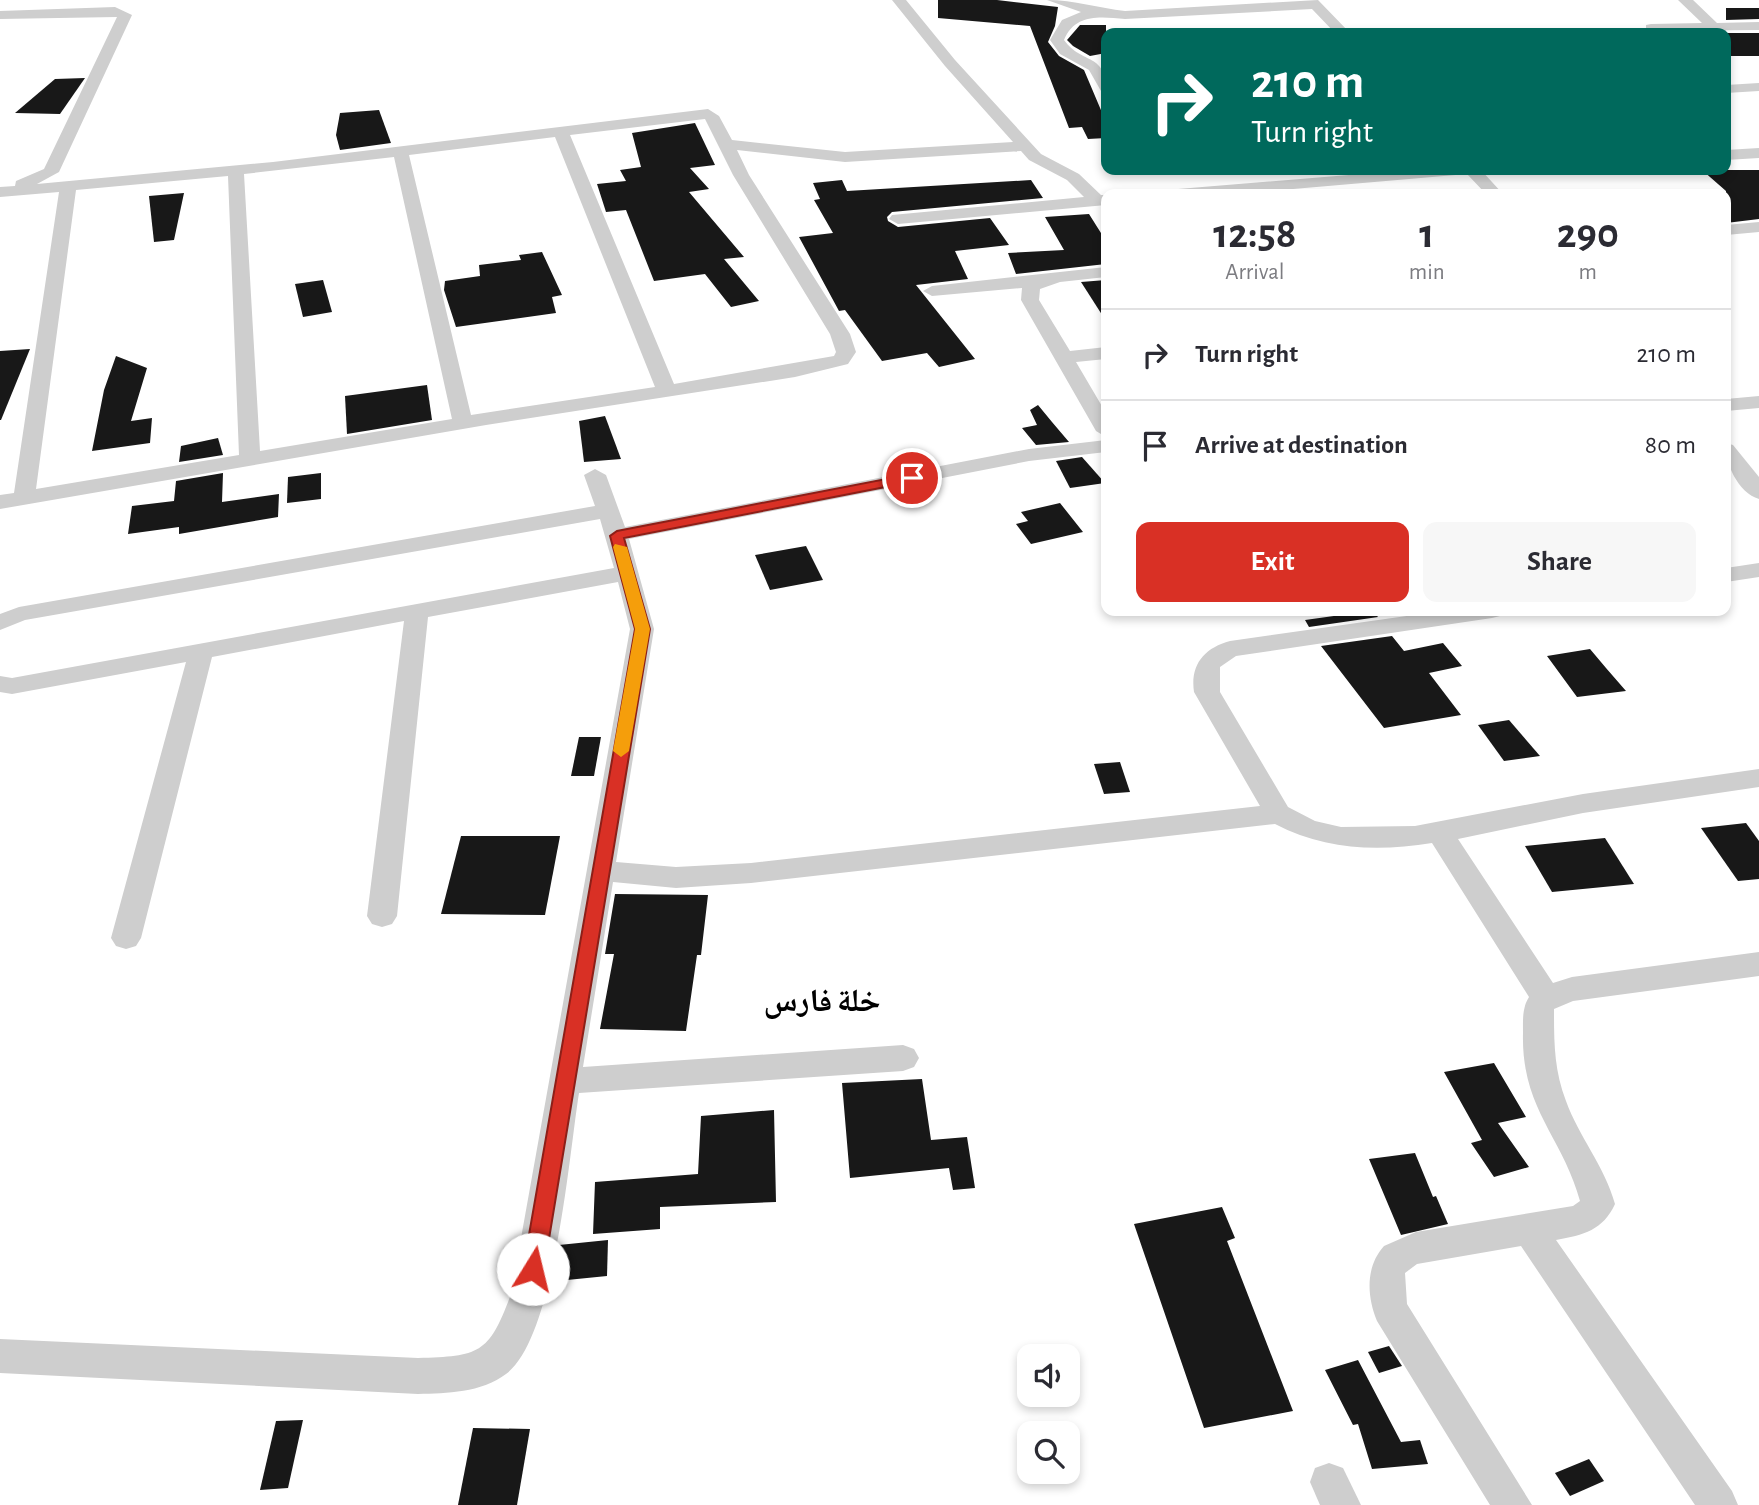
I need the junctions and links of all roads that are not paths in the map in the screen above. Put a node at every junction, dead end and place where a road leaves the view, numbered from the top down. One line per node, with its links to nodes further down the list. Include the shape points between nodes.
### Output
1 (899, 0): 16 (street)
2 (1054, 0): 5 (street)
3 (1685, 0): 8 (street)
4 (1313, 2): 5 (street, via 1151,15); 9 (street)
5 (1096, 12): 11 (street, via 1072,18 1061,27 1057,40 1065,51 1095,67)
6 (2, 18): 28 (street, via 115,10 125,15 51,172)
7 (1759, 26): 8 (street)
8 (1714, 27): 10 (street)
9 (1338, 28)
10 (1651, 28)
11 (1101, 78)
12 (1759, 87): 13 (street)
13 (1731, 89)
14 (561, 132): 15 (street, via 708,114); 17 (street); 39 (street)
15 (726, 144): 16 (street, via 845,158); 39 (street, via 840,334 846,352 841,360 795,371)
16 (1026, 146): 29 (street, via 1035,157 1073,177)
17 (400, 150): 20 (street); 43 (street)
18 (1759, 153): 19 (street)
19 (1731, 155)
20 (236, 170): 24 (street); 46 (street)
21 (1267, 175): 25 (street)
22 (1406, 175): 25 (street)
23 (1477, 175): 27 (street)
24 (68, 186): 28 (street); 49 (street)
25 (1278, 186): 26 (street)
26 (1240, 189)
27 (1490, 189)
28 (0, 191)
29 (1101, 200)
30 (1101, 201): 31 (street)
31 (898, 219)
32 (1759, 227): 33 (street)
33 (1731, 230)
34 (1101, 273): 35 (street)
35 (1046, 280): 36 (street); 38 (street, via 1031,286 1030,300)
36 (932, 291)
37 (1101, 354): 38 (street)
38 (1065, 358): 42 (street)
39 (666, 390): 43 (street)
40 (1759, 402): 41 (street)
41 (1731, 405)
42 (1101, 422)
43 (463, 423): 46 (street)
44 (1101, 447): 51 (street)
45 (1731, 456): 48 (street)
46 (250, 458): 49 (street)
47 (596, 475): 51 (street)
48 (1759, 492)
49 (23, 497): 50 (street)
50 (0, 502)
51 (611, 523): 53 (street); 57 (street, via 19,614)
52 (1759, 570): 54 (street)
53 (627, 573): 55 (street); 63 (street, via 642,629)
54 (1731, 574)
55 (417, 611): 58 (street); 64 (street)
56 (1457, 616): 61 (street, via 1230,649 1210,658 1203,673 1207,692)
57 (0, 623)
58 (201, 651): 59 (street); 65 (street)
59 (0, 684)
60 (1759, 778): 62 (street)
61 (1279, 814): 62 (street, via 1297,828 1360,838); 63 (street, via 751,873 668,878 625,876)
62 (1439, 831): 67 (street)
63 (601, 869): 69 (street)
64 (382, 916)
65 (127, 938)
66 (1759, 964): 67 (street, via 1572,989)
67 (1546, 998): 70 (street, via 1539,1006 1538,1061 1543,1086 1591,1178 1598,1204 1578,1221)
68 (903, 1058): 69 (street)
69 (565, 1081): 71 (street, via 529,1294 514,1338 498,1359 479,1371 418,1376)
70 (1529, 1229): 72 (street, via 1399,1253 1386,1276 1390,1309); 73 (street)
71 (0, 1356)
72 (1512, 1505)
73 (1718, 1505)

